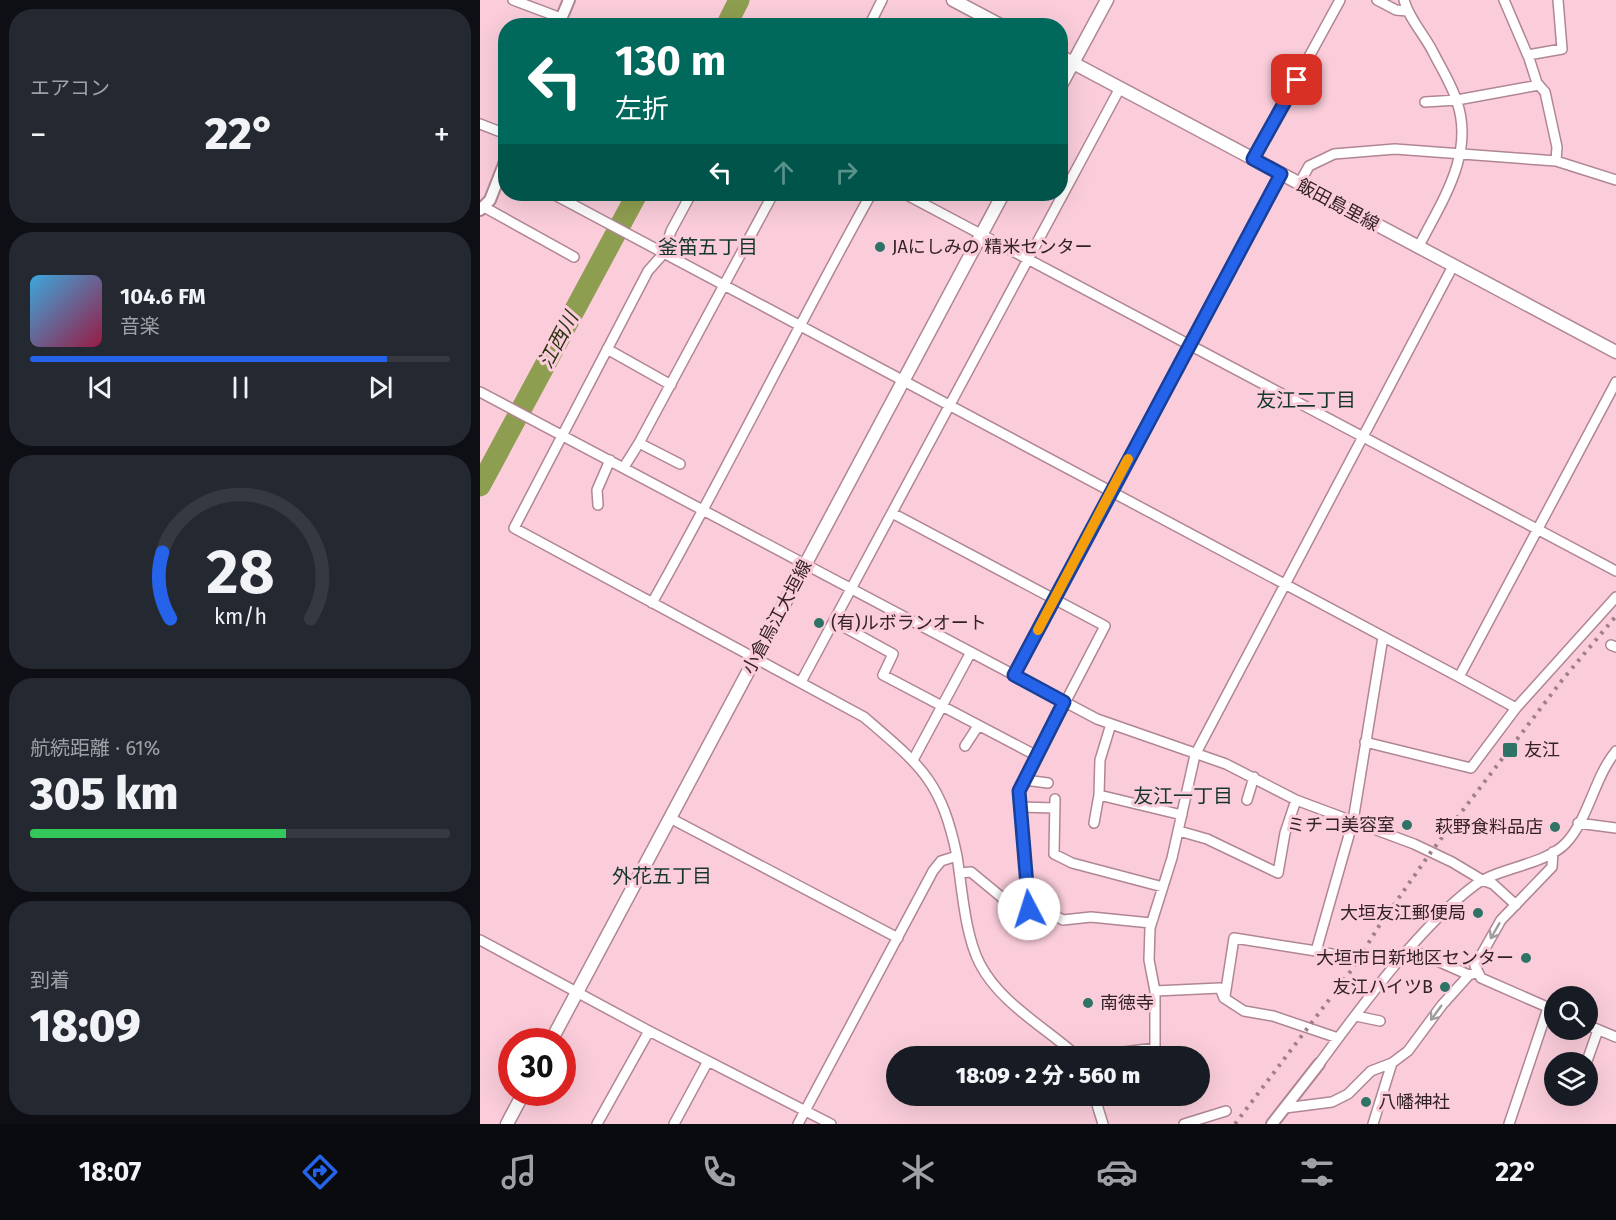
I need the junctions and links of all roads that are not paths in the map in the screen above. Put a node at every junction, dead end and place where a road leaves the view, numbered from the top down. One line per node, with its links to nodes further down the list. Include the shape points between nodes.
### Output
1 (513, 0): 12 (street)
2 (568, 0): 13 (street)
3 (882, 0): 14 (street)
4 (953, 0): 15 (main road)
5 (1107, 0): 18 (main road)
6 (1340, 0): 27 (street)
7 (1377, 0): 11 (street)
8 (1404, 0): 11 (street)
9 (1504, 0): 16 (street)
10 (1558, 0): 16 (street, via 1562,50)
11 (1407, 11): 22 (street, via 1426,38)
12 (551, 18)
13 (561, 18)
14 (873, 18)
15 (987, 18)
16 (1528, 56): 20 (street)
17 (1068, 60): 18 (main road, 飯田島里線)
18 (1073, 63): 19 (main road); 21 (main road, 飯田島里線)
19 (1068, 72)
20 (1539, 85): 22 (street); 28 (street, via 1545,92 1557,147)
21 (1120, 88): 27 (main road, 飯田島里線); 33 (street)
22 (1457, 100): 23 (street); 26 (street)
23 (1425, 102)
24 (480, 124): 25 (street)
25 (498, 131)
26 (1462, 155): 28 (street); 32 (street, via 1395,149 1334,154 1310,166); 43 (street)
27 (1253, 159): 29 (main road, 飯田島里線)
28 (1556, 161): 31 (street)
29 (1281, 174): 32 (main road, 飯田島里線); 50 (street)
30 (498, 180): 41 (street)
31 (1616, 180)
32 (1299, 184): 43 (main road, 飯田島里線)
33 (1068, 185)
34 (566, 201): 44 (street)
35 (687, 201): 44 (street)
36 (769, 201): 48 (street)
37 (867, 201): 49 (street)
38 (919, 201): 42 (street)
39 (1000, 201): 42 (main road, 小倉烏江大垣線)
40 (1059, 201): 46 (street)
41 (482, 209): 45 (street)
42 (982, 234): 46 (street); 53 (main road, 小倉烏江大垣線)
43 (1418, 248): 47 (main road, 飯田島里線)
44 (660, 251): 48 (street); 51 (street)
45 (574, 257)
46 (1028, 259): 50 (street); 57 (street)
47 (1453, 266): 52 (main road, 飯田島里線); 59 (street)
48 (725, 284): 49 (street); 55 (street)
49 (799, 325): 53 (street); 66 (street)
50 (1190, 345): 59 (street); 64 (street)
51 (607, 349): 55 (street); 58 (street)
52 (1616, 352)
53 (902, 382): 57 (street); 69 (main road, 小倉烏江大垣線)
54 (1616, 382): 68 (street)
55 (671, 385): 60 (street)
56 (480, 392): 58 (street)
57 (949, 407): 64 (street); 67 (street)
58 (564, 436): 61 (street); 75 (street, via 514,528)
59 (1363, 436): 68 (street); 71 (street)
60 (639, 443): 62 (street); 63 (street)
61 (610, 460): 63 (street); 65 (street, via 597,490)
62 (680, 464)
63 (624, 467): 66 (street)
64 (1110, 492): 71 (street); 74 (street)
65 (598, 506)
66 (704, 510): 69 (street); 75 (street)
67 (892, 513): 72 (street); 74 (street)
68 (1538, 529): 70 (street); 81 (street)
69 (805, 565): 72 (street); 79 (main road, 小倉烏江大垣線)
70 (1616, 571)
71 (1284, 585): 77 (street); 91 (street)
72 (853, 590): 76 (street); 78 (street)
73 (1616, 597): 85 (street)
74 (1054, 599): 80 (street); 83 (street, via 1105,626)
75 (652, 603): 79 (street)
76 (835, 622): 82 (street); 84 (street, via 893,654 883,675)
77 (1383, 637): 81 (street); 88 (street)
78 (971, 652): 80 (street); 84 (street)
79 (755, 658): 82 (street); 102 (main road, 小倉烏江大垣線)
80 (1014, 675): 83 (street)
81 (1459, 677): 85 (street)
82 (801, 682): 93 (street, via 864,717)
83 (1064, 702): 86 (street); 92 (street)
84 (942, 707): 87 (street); 93 (street)
85 (1516, 708): 88 (street, via 1471,768)
86 (1111, 724): 91 (street); 97 (street, via 1100,760)
87 (978, 726): 89 (street); 92 (street)
88 (1365, 742): 103 (street)
89 (965, 746)
90 (1616, 751): 105 (street)
91 (1195, 755): 94 (street); 101 (street)
92 (1037, 756): 95 (street)
93 (913, 760): 109 (street, via 936,788 950,822)
94 (1254, 777): 98 (street); 99 (street)
95 (1025, 780): 96 (street); 100 (street, via 1019,791)
96 (1048, 783)
97 (1099, 795): 101 (street); 104 (street)
98 (1247, 800)
99 (1296, 800): 103 (street); 107 (street, via 1278,873 1207,839)
100 (1020, 807): 112 (street, via 1055,804 1054,854 1072,863); 114 (street)
101 (1182, 815): 107 (street)
102 (670, 818): 116 (street); 123 (main road, 小倉烏江大垣線)
103 (1353, 820): 111 (street, via 1414,844); 119 (street)
104 (1094, 823)
105 (1578, 823): 106 (street); 108 (street, via 1566,843)
106 (1616, 828)
107 (1179, 831): 112 (street)
108 (1553, 852): 111 (street); 113 (street, via 1552,867)
109 (957, 856): 110 (street); 116 (street, via 940,861)
110 (960, 873): 114 (street, via 971,872 1011,905); 134 (street, via 980,964 996,986)
111 (1482, 880): 113 (street, via 1493,884); 118 (street, via 1457,899)
112 (1163, 887): 115 (street)
113 (1516, 905): 121 (street, one-way to 121, via 1501,920)
114 (1029, 909): 115 (street, via 1063,920 1090,917)
115 (1151, 923): 122 (street, via 1149,960)
116 (898, 938): 143 (street)
117 (480, 940): 123 (street)
118 (1410, 949): 121 (street); 126 (street)
119 (1316, 951): 120 (street); 124 (street, via 1234,938)
120 (1346, 957)
121 (1472, 974): 125 (street); 138 (street, one-way to 138, via 1442,1005 1408,1052)
122 (1155, 991): 124 (street, via 1221,988); 135 (street)
123 (577, 992): 128 (main road, 小倉烏江大垣線); 131 (street)
124 (1224, 998): 133 (street, via 1244,1011 1282,1018)
125 (1544, 1006)
126 (1356, 1016): 127 (street); 133 (street)
127 (1380, 1021)
128 (558, 1028)
129 (1544, 1028): 154 (street)
130 (1599, 1030): 132 (street); 136 (street)
131 (649, 1031): 137 (street); 146 (street)
132 (1616, 1037)
133 (1338, 1038): 139 (street)
134 (1064, 1046)
135 (1155, 1046)
136 (1590, 1052)
137 (708, 1061): 143 (street); 147 (street)
138 (1392, 1063): 142 (street, via 1371,1071 1348,1094 1332,1102); 153 (street)
139 (1319, 1064): 142 (street)
140 (518, 1106): 145 (main road)
141 (1097, 1106): 150 (street)
142 (1285, 1108): 152 (street)
143 (805, 1110): 148 (street); 149 (street)
144 (1226, 1111): 151 (street)
145 (511, 1122)
146 (597, 1124)
147 (674, 1124)
148 (798, 1124)
149 (831, 1124)
150 (1103, 1124)
151 (1183, 1124)
152 (1272, 1124)
153 (1373, 1124)
154 (1509, 1124)

